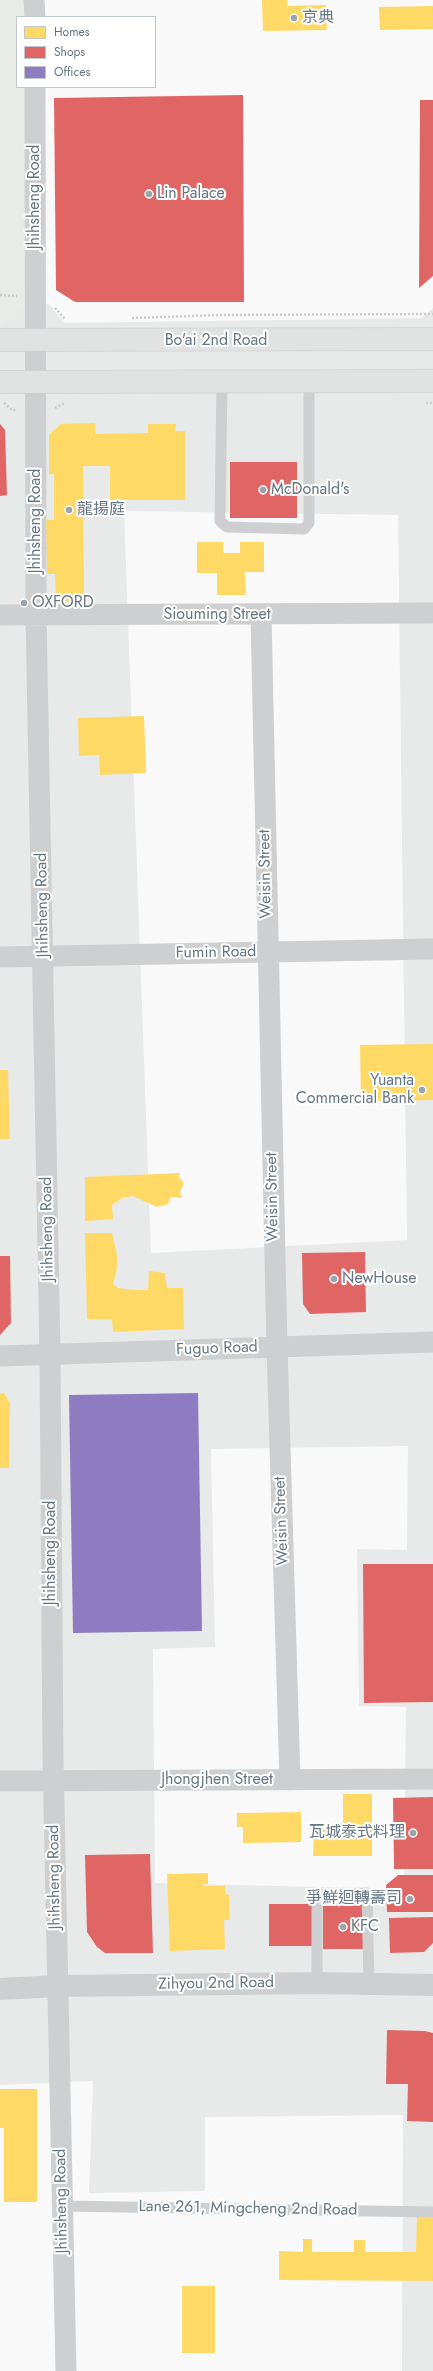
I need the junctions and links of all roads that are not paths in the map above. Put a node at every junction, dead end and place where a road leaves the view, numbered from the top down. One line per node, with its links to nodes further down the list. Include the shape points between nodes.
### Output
1 (34, 0): 2 (street)
2 (34, 16)
3 (35, 88): 5 (street, Jhihsheng Road)
4 (0, 340): 5 (main road, Bo'ai 2nd Road)
5 (36, 340): 6 (main road, Bo'ai 2nd Road); 11 (street, Jhihsheng Road)
6 (433, 340)
7 (433, 381): 10 (main road)
8 (0, 382): 11 (main road)
9 (222, 382): 10 (main road); 10 (lane, via 220,520 227,527 304,529 309,523); 11 (main road)
10 (309, 382)
11 (35, 383): 14 (street, Jhihsheng Road)
12 (433, 613): 15 (street, Siouming Street)
13 (0, 615): 14 (street, Siouming Street)
14 (36, 615): 15 (street, Siouming Street); 18 (street, Jhihsheng Road)
15 (261, 615): 17 (street, Weisin Street)
16 (433, 949): 17 (street, Fumin Road)
17 (267, 952): 18 (street, Fumin Road); 21 (street, Weisin Street)
18 (44, 956): 19 (street, Fumin Road); 22 (street, Jhihsheng Road)
19 (0, 957)
20 (433, 1342): 21 (street, Fuguo Road)
21 (277, 1347): 22 (street, Fuguo Road); 25 (street, Weisin Street)
22 (50, 1355): 23 (street, Fuguo Road); 27 (street, Jhihsheng Road)
23 (0, 1356)
24 (433, 1779): 25 (street, Jhongjhen Street)
25 (290, 1780): 27 (street, Jhongjhen Street)
26 (0, 1781): 27 (street, Jhongjhen Street)
27 (53, 1781): 31 (street, Jhihsheng Road)
28 (317, 1983): 29 (street, Zihyou 2nd Road); 29 (lane, via 317,1895 367,1893); 31 (street, Zihyou 2nd Road)
29 (369, 1983): 30 (street, Zihyou 2nd Road)
30 (433, 1985)
31 (58, 1986): 32 (street, Zihyou 2nd Road); 33 (street, Jhihsheng Road)
32 (0, 1989)
33 (62, 2206): 34 (lane, Lane 261, Mingcheng 2nd Road); 35 (street, Jhihsheng Road)
34 (433, 2212)
35 (66, 2371)

